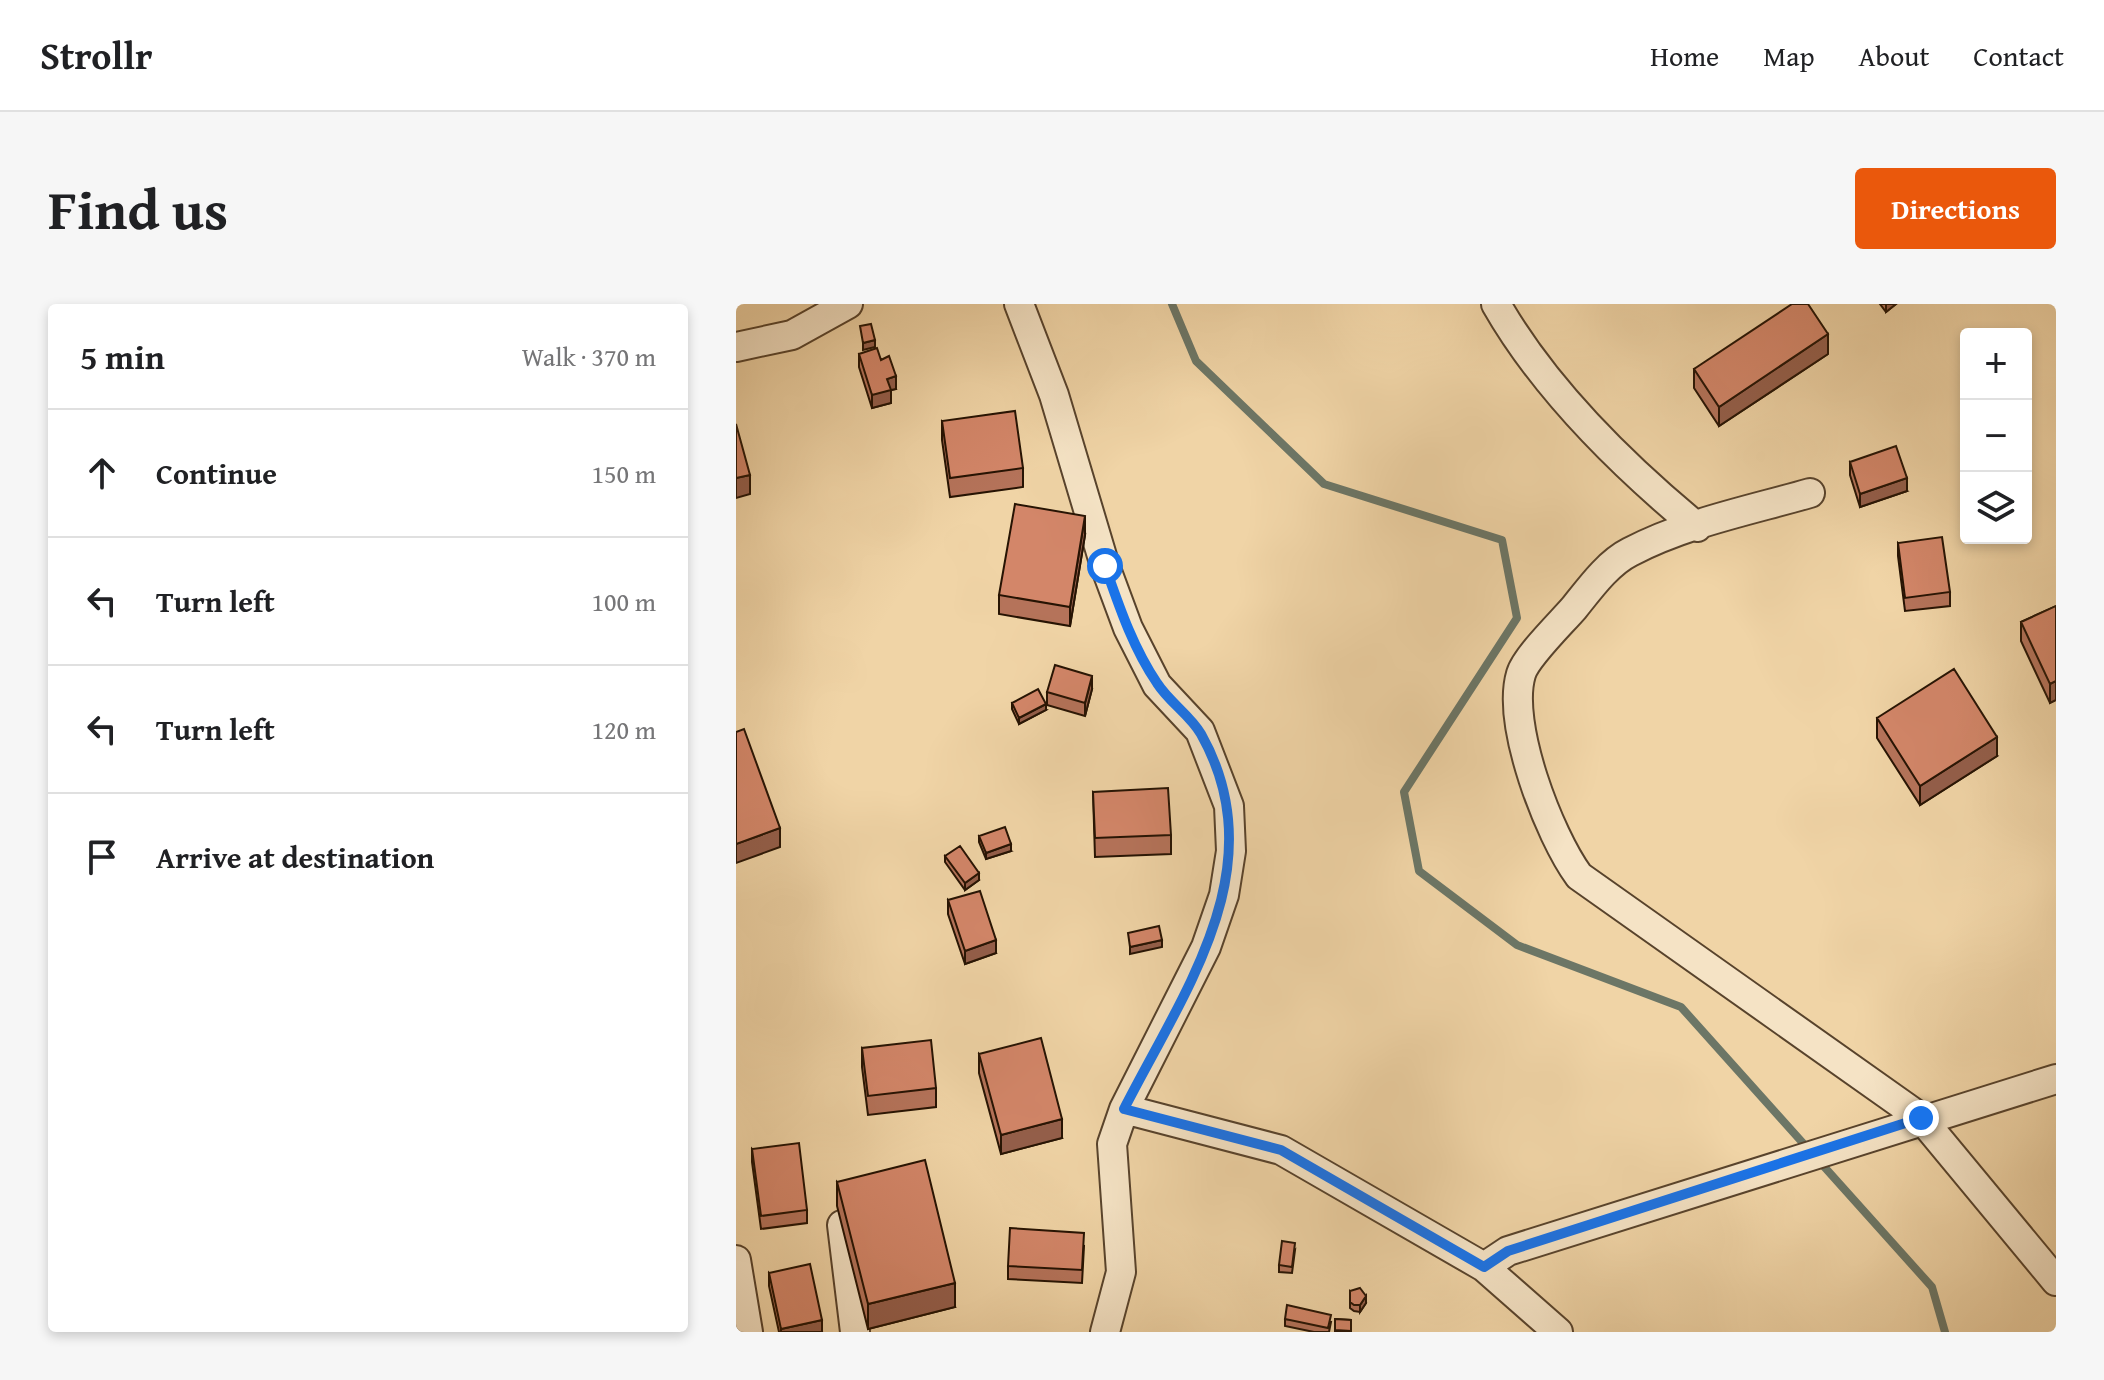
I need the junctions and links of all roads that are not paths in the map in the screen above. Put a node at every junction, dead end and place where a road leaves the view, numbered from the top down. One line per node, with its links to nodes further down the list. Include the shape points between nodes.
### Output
1 (848, 304): 4 (street, via 792,335)
2 (1019, 304): 8 (street, via 1054,395 1128,628 1157,685 1200,731 1229,806 1231,851 1224,895 1206,947)
3 (1496, 304): 6 (street, via 1568,402 1650,489)
4 (736, 347)
5 (1810, 493): 6 (street)
6 (1697, 527): 9 (street, via 1628,553 1598,578 1521,672 1518,707 1549,827 1565,857 1593,889)
7 (2056, 1079): 9 (street)
8 (1124, 1109): 12 (street, via 1281,1150); 16 (street, via 1112,1144 1121,1272)
9 (1921, 1118): 12 (street, via 1508,1251); 13 (street)
10 (842, 1225): 15 (street)
11 (736, 1260): 14 (street)
12 (1484, 1267): 17 (street)
13 (2056, 1281)
14 (748, 1332)
15 (855, 1332)
16 (1105, 1332)
17 (1558, 1332)

